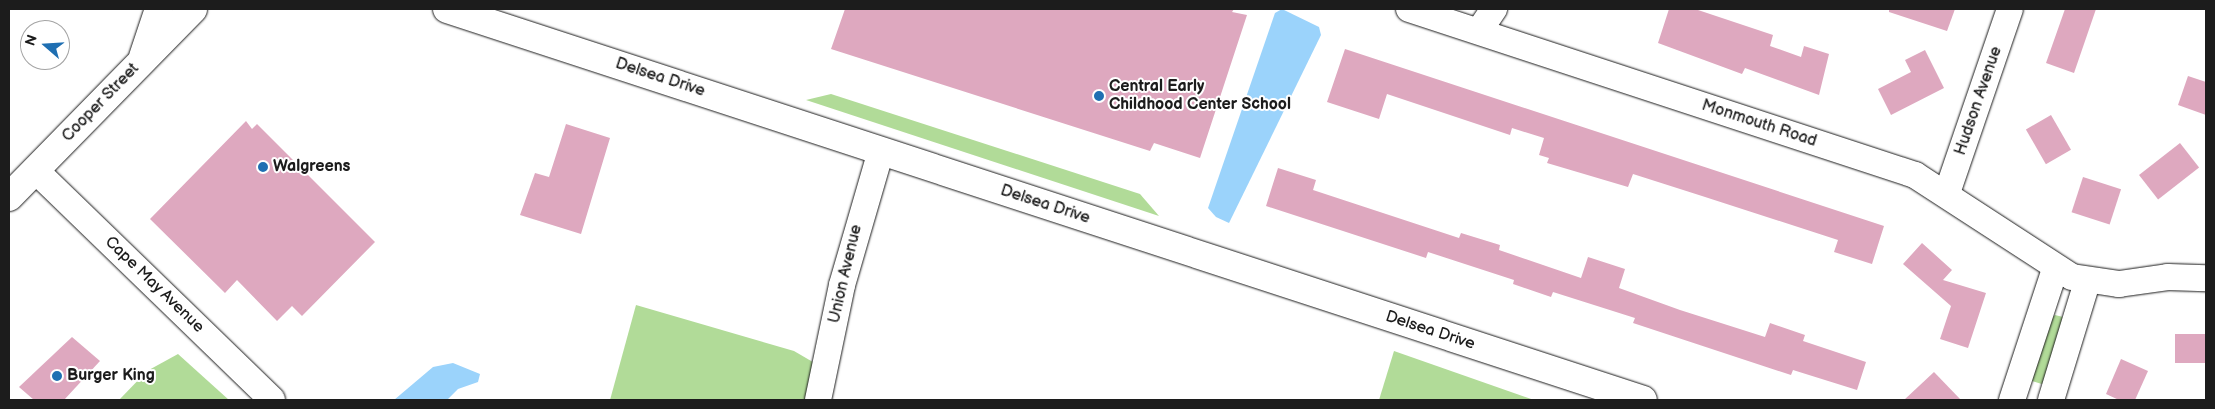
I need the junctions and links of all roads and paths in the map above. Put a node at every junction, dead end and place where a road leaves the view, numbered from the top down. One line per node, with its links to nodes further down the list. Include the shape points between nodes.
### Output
1 (159, 9): 8 (main road)
2 (193, 9): 8 (main road, Cooper Street)
3 (447, 9): 9 (main road, Delsea Drive)
4 (1409, 9): 7 (street, Monmouth Road)
5 (1494, 9): 7 (street)
6 (2010, 9): 11 (street, Hudson Avenue)
7 (1478, 31): 11 (street, Monmouth Road, via 1915,175)
8 (141, 62): 10 (main road, Cooper Street)
9 (881, 151): 17 (street, Union Avenue, via 842,285); 18 (main road, Delsea Drive)
10 (35, 170): 12 (main road, Cooper Street); 16 (street, Cape May Avenue)
11 (1947, 193): 13 (street, Monmouth Road)
12 (9, 197)
13 (2056, 269): 15 (street, Monmouth Road); 19 (street)
14 (2206, 278): 15 (street, Monmouth Road, via 2168,277 2119,284)
15 (2087, 282): 20 (street)
16 (272, 400)
17 (818, 400)
18 (1643, 400)
19 (2012, 400)
20 (2051, 400)

